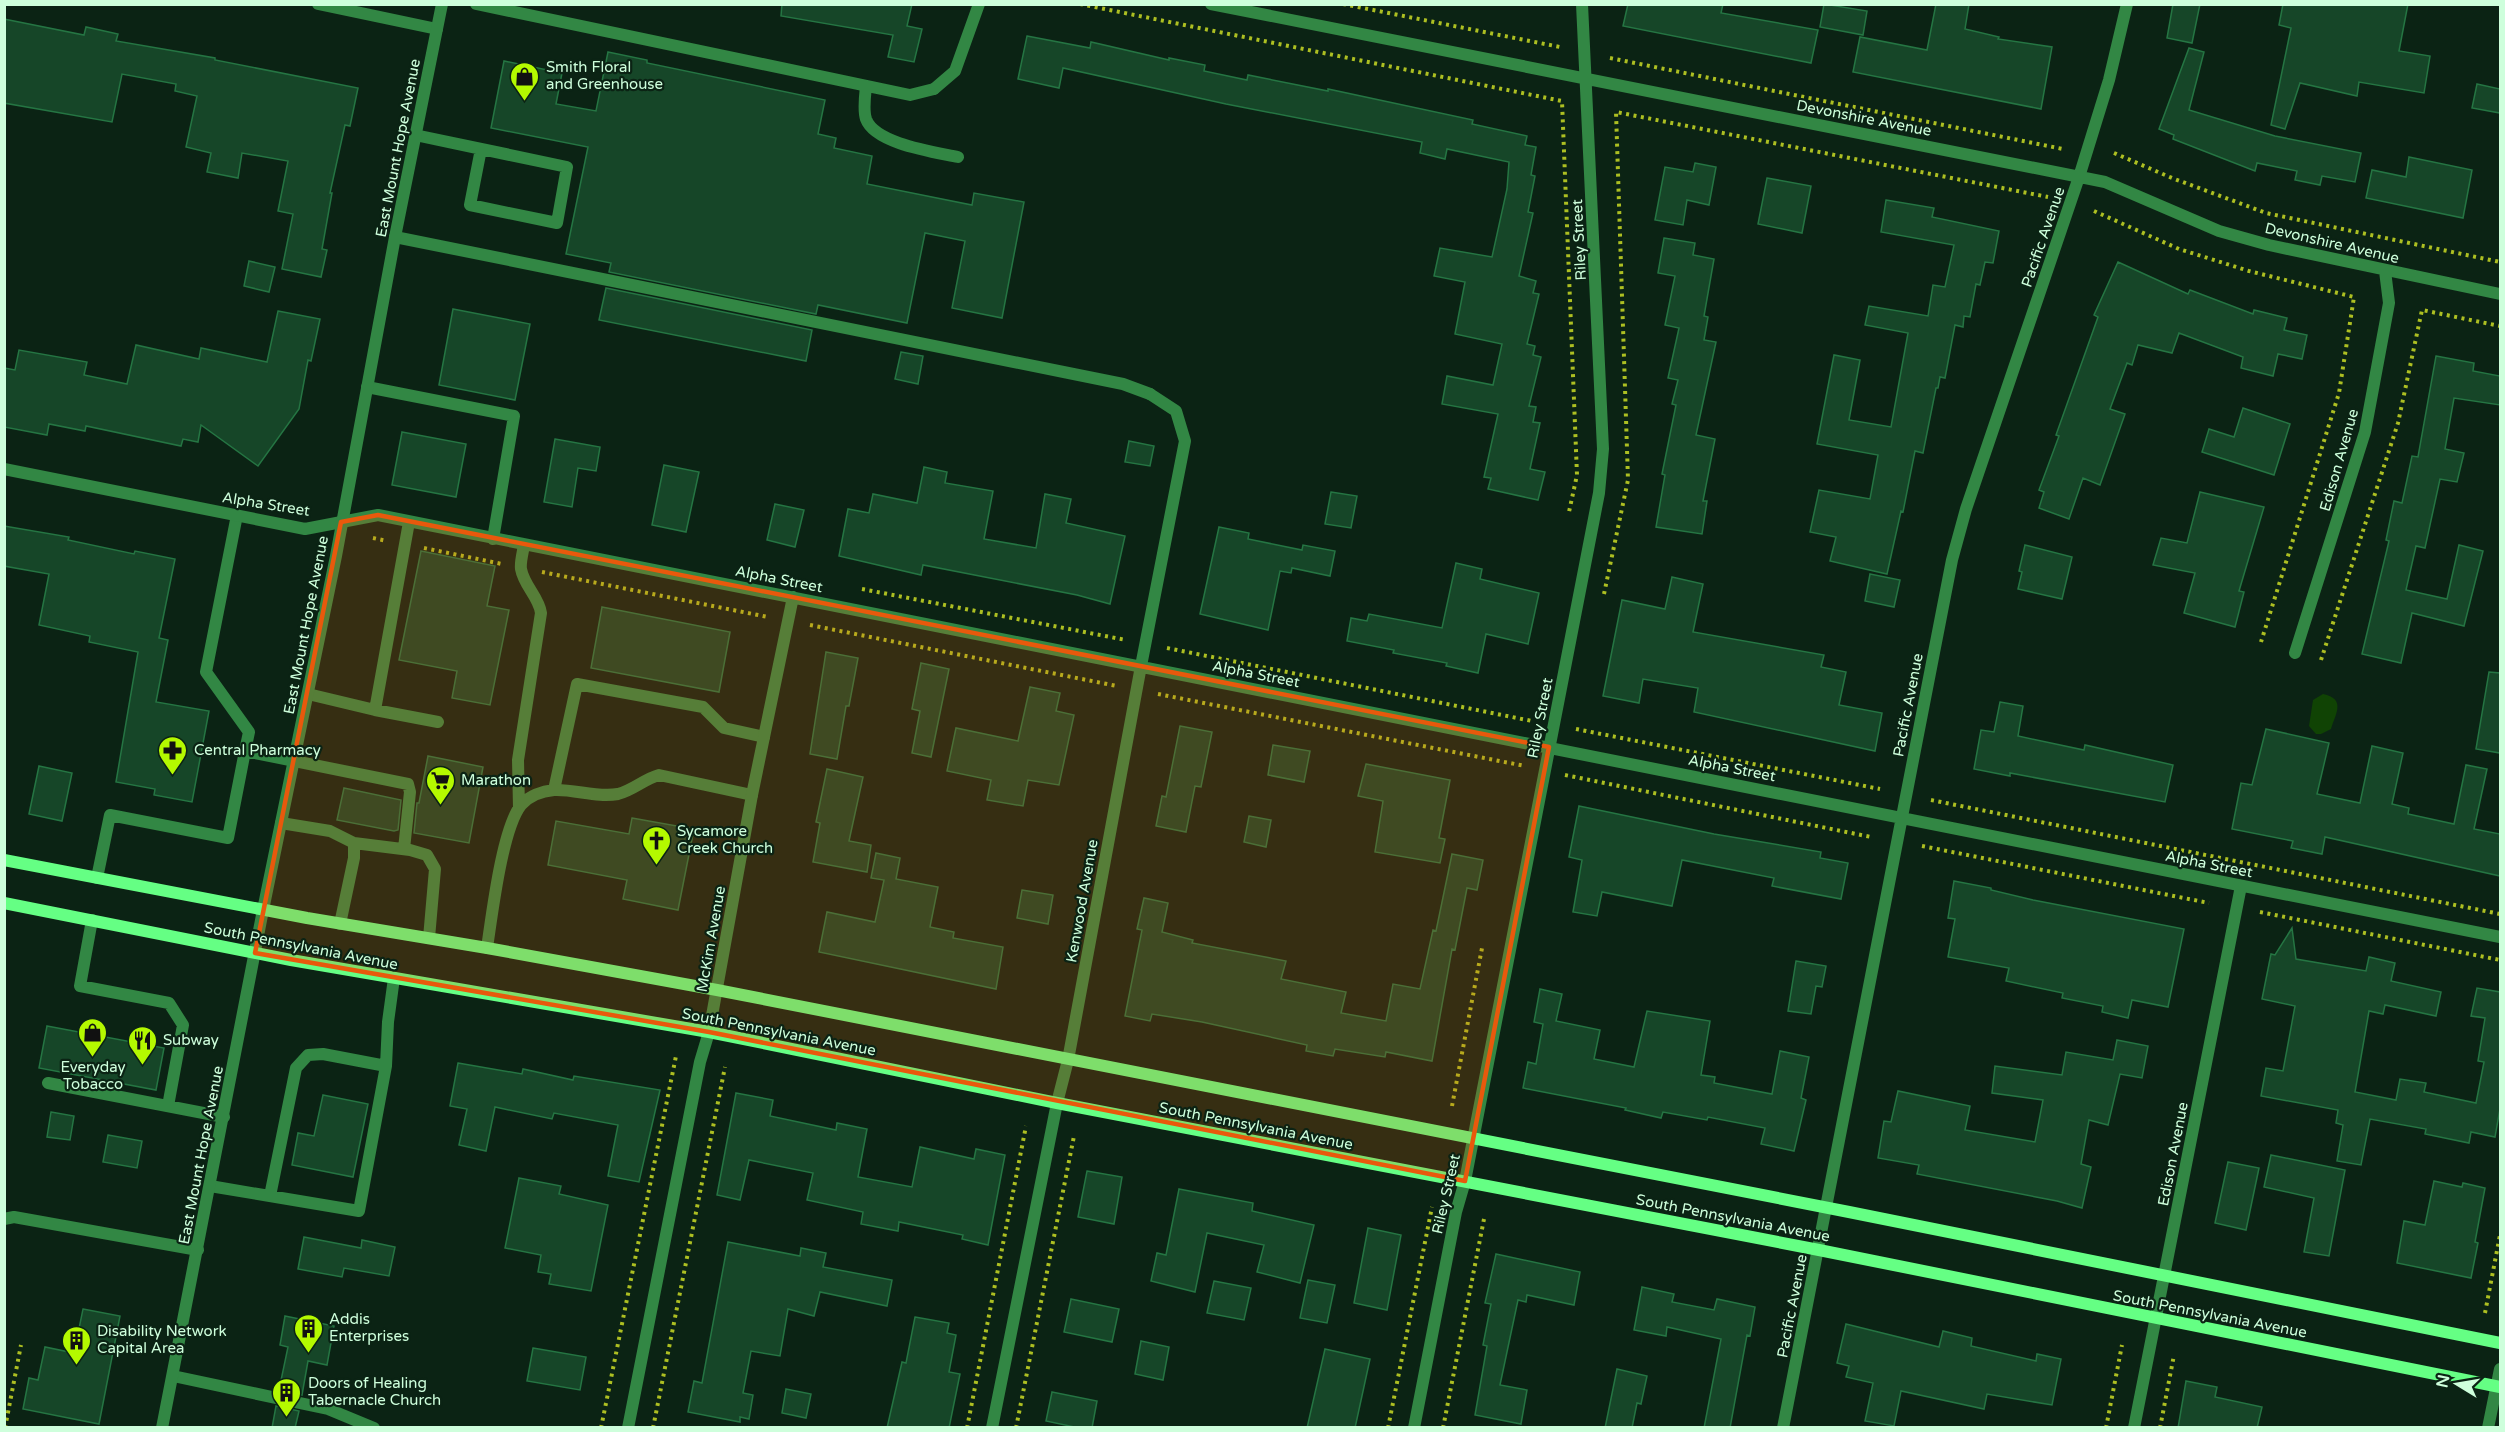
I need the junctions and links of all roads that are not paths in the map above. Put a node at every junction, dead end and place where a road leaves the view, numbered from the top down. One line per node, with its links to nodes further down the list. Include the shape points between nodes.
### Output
1 (318, 4): 8 (street)
2 (441, 4): 8 (street, East Mount Hope Avenue)
3 (476, 4): 10 (street)
4 (978, 4): 10 (street, via 955,71 934,89 910,95)
5 (1211, 4): 9 (street, Devonshire Avenue)
6 (1582, 4): 9 (street, Riley Street)
7 (2127, 4): 14 (street, Pacific Avenue)
8 (437, 29): 11 (street, East Mount Hope Avenue)
9 (1587, 78): 14 (street, Devonshire Avenue); 32 (street, Riley Street, via 1604,449 1599,493)
10 (866, 86): 13 (street, via 865,118 875,129 902,144)
11 (415, 135): 12 (street); 15 (street, East Mount Hope Avenue)
12 (481, 149): 12 (street, via 567,167 556,223 470,205)
13 (958, 157)
14 (2079, 177): 16 (street, Devonshire Avenue, via 2105,182 2219,231); 38 (street, Pacific Avenue, via 1966,509 1952,560)
15 (395, 237): 18 (street, East Mount Hope Avenue); 27 (street, Kenwood Avenue, via 1123,384 1150,394 1176,411 1185,441)
16 (2385, 271): 17 (street, Devonshire Avenue); 26 (street, Edison Avenue, via 2389,303 2365,432)
17 (2500, 294)
18 (367, 387): 21 (street, East Mount Hope Avenue); 23 (street, via 514,416)
19 (4, 469): 20 (street, Alpha Street)
20 (237, 515): 21 (street, Alpha Street, via 305,529); 33 (street, via 206,672 249,732)
21 (342, 522): 22 (street, Alpha Street, via 378,515); 28 (street, East Mount Hope Avenue)
22 (409, 522): 23 (street, Alpha Street); 29 (street)
23 (493, 539): 24 (street, Alpha Street)
24 (524, 545): 25 (street, Alpha Street); 37 (street, via 521,568 540,603 541,613 518,760)
25 (793, 597): 27 (street, Alpha Street); 31 (street, McKim Avenue)
26 (2295, 653)
27 (1141, 666): 32 (street, Alpha Street); 56 (street, Kenwood Avenue)
28 (308, 694): 29 (street); 34 (street, East Mount Hope Avenue)
29 (375, 711): 30 (street)
30 (438, 722)
31 (764, 737): 35 (street, via 724,729 703,707 577,684); 36 (street, McKim Avenue)
32 (1549, 747): 38 (street, Alpha Street); 62 (street, Riley Street)
33 (245, 752): 34 (street); 43 (street, via 228,838 110,815)
34 (294, 760): 39 (street, East Mount Hope Avenue); 41 (street, via 408,784)
35 (554, 790): 36 (street, via 615,794 659,775); 37 (street, via 526,799)
36 (752, 795): 54 (street, McKim Avenue)
37 (519, 808): 51 (street, via 507,839)
38 (1901, 817): 44 (street, Alpha Street); 66 (street, Pacific Avenue)
39 (281, 824): 40 (street, via 330,831); 46 (street, East Mount Hope Avenue)
40 (354, 843): 41 (street); 48 (street)
41 (404, 849): 50 (street, via 427,855 435,869)
42 (4, 860): 43 (main road, South Pennsylvania Avenue)
43 (96, 878): 46 (main road, South Pennsylvania Avenue)
44 (2241, 886): 49 (street, Alpha Street); 70 (street, Edison Avenue)
45 (4, 903): 47 (main road, South Pennsylvania Avenue)
46 (263, 910): 48 (main road, South Pennsylvania Avenue); 52 (street, East Mount Hope Avenue)
47 (92, 920): 52 (main road, South Pennsylvania Avenue); 60 (street, via 80,986 169,1004 183,1025)
48 (340, 924): 50 (main road, South Pennsylvania Avenue)
49 (2500, 937)
50 (429, 938): 51 (main road, South Pennsylvania Avenue)
51 (487, 948): 54 (main road, South Pennsylvania Avenue)
52 (255, 953): 53 (main road, South Pennsylvania Avenue); 61 (street, East Mount Hope Avenue)
53 (394, 978): 55 (main road, South Pennsylvania Avenue); 57 (street)
54 (717, 990): 55 (street, McKim Avenue); 56 (main road, South Pennsylvania Avenue)
55 (708, 1032): 59 (main road, South Pennsylvania Avenue); 78 (street, McKim Avenue)
56 (1068, 1060): 59 (street, Kenwood Avenue); 62 (main road, South Pennsylvania Avenue)
57 (386, 1066): 65 (street, via 323,1054 308,1056 296,1068); 65 (street, via 359,1211)
58 (48, 1083): 60 (street)
59 (1057, 1103): 63 (main road, South Pennsylvania Avenue); 79 (street, Kenwood Avenue)
60 (168, 1106): 61 (street)
61 (224, 1117): 64 (street, East Mount Hope Avenue)
62 (1473, 1140): 63 (street, Riley Street); 66 (main road, South Pennsylvania Avenue)
63 (1465, 1181): 69 (main road, South Pennsylvania Avenue); 80 (street, Riley Street)
64 (210, 1186): 65 (street); 68 (street, East Mount Hope Avenue)
65 (270, 1196)
66 (1827, 1208): 69 (street, Pacific Avenue); 70 (main road, South Pennsylvania Avenue)
67 (4, 1219): 68 (street, via 14,1217)
68 (198, 1250): 74 (street, East Mount Hope Avenue)
69 (1819, 1250): 71 (main road, South Pennsylvania Avenue); 81 (street, Pacific Avenue)
70 (2164, 1275): 71 (street, Edison Avenue); 72 (main road, South Pennsylvania Avenue)
71 (2155, 1319): 75 (main road, South Pennsylvania Avenue); 82 (street, Edison Avenue)
72 (2500, 1343)
73 (2500, 1369): 75 (street)
74 (173, 1376): 76 (street, East Mount Hope Avenue); 77 (street, via 328,1409)
75 (2499, 1387): 83 (street)
76 (162, 1428)
77 (374, 1428)
78 (628, 1428)
79 (992, 1428)
80 (1414, 1428)
81 (1783, 1428)
82 (2134, 1428)
83 (2488, 1428)

